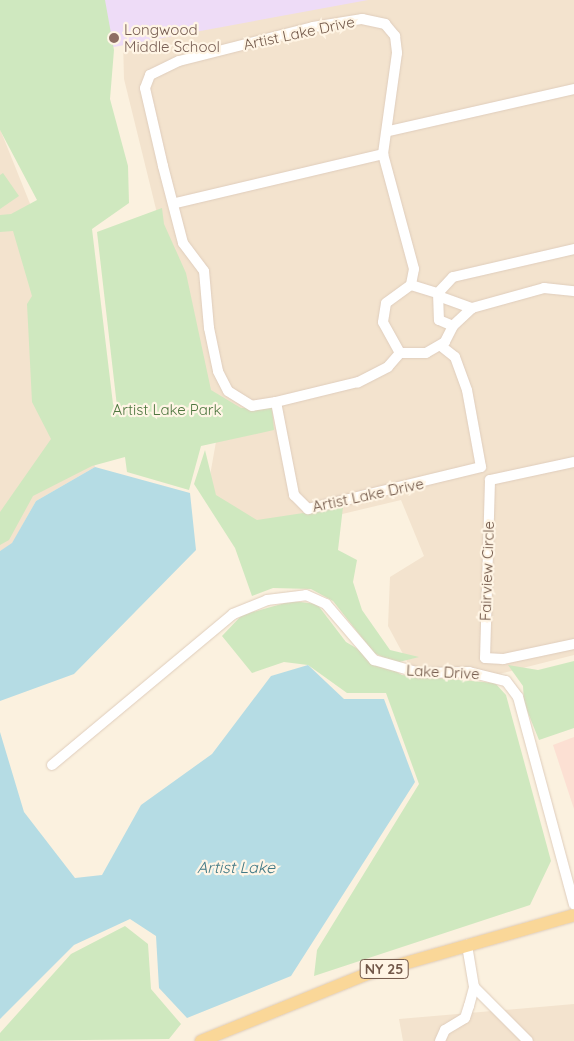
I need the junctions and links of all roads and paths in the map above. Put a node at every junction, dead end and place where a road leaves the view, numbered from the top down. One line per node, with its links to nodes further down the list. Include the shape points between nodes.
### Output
1 (574, 89): 2 (street)
2 (389, 131): 3 (street, Artist Lake Drive); 4 (street, Artist Lake Drive, via 397,53 395,36 385,24 342,21 162,66 150,75 145,88)
3 (384, 154): 4 (street); 6 (street, Artist Lake Drive, via 414,269)
4 (176, 203): 13 (street, Artist Lake Drive, via 183,243 204,271 204,298 223,382 235,398 252,406)
5 (574, 249): 8 (street, via 453,277)
6 (411, 285): 8 (street); 12 (street, via 384,307 388,336)
7 (574, 291): 9 (street, via 544,288)
8 (440, 295): 9 (street); 10 (street, via 439,320)
9 (472, 308): 10 (street)
10 (453, 326): 11 (street)
11 (441, 346): 12 (street, via 426,353); 13 (street, Artist Lake Drive, via 454,357 467,390 481,467 308,509 294,495)
12 (400, 353): 13 (street, Artist Lake Drive, via 388,367 358,382)
13 (276, 402)
14 (574, 462): 15 (street, Fairview Circle, via 490,480 485,658 503,660)
15 (574, 644)
16 (52, 765): 17 (street, Lake Drive, via 233,614 267,600 306,595 326,604 374,660 420,673 469,672 506,681 518,697)
17 (574, 905)
18 (574, 916): 19 (main road, NY 25)
19 (468, 945): 20 (street); 21 (main road, NY 25, via 364,975)
20 (474, 986): 22 (street, via 466,1018 445,1030); 23 (street)
21 (201, 1041)
22 (440, 1041)
23 (528, 1041)

